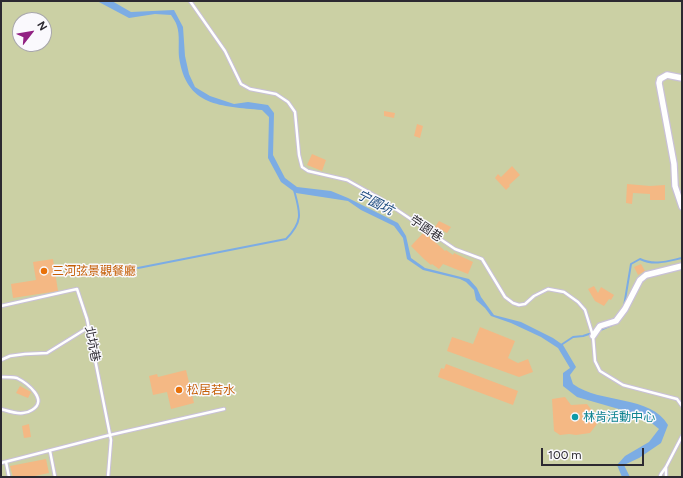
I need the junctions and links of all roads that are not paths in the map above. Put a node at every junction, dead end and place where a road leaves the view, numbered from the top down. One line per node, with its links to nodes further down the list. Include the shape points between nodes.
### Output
1 (190, 1): 7 (lane, 苧園巷, via 225,51 241,84 250,89 276,94 288,102 295,112 302,167 308,171 347,180 381,199 455,249 482,259 505,296 513,303 525,304 548,289 564,292 584,310)
2 (682, 78): 3 (street, via 667,75 658,83 674,164 675,186)
3 (682, 207)
4 (682, 266): 7 (street, via 646,275 640,280 616,321 600,326)
5 (1, 306): 6 (lane, 北坑巷, via 77,289)
6 (89, 327): 8 (lane, via 47,353 10,356); 13 (lane, 北坑巷)
7 (593, 336): 10 (lane, 苧園巷, via 595,361 600,371 623,385 677,399)
8 (1, 360)
9 (1, 377): 12 (lane, via 16,378 25,383 32,388 38,400 34,409 24,414)
10 (682, 406)
11 (224, 408): 13 (lane)
12 (1, 409)
13 (110, 436): 15 (lane); 21 (lane, 北坑巷)
14 (682, 436): 18 (lane)
15 (50, 451): 16 (lane); 20 (lane)
16 (6, 462): 17 (lane); 19 (lane)
17 (1, 463)
18 (666, 466): 22 (lane); 23 (lane)
19 (9, 477)
20 (55, 477)
21 (108, 477)
22 (660, 477)
23 (666, 477)

